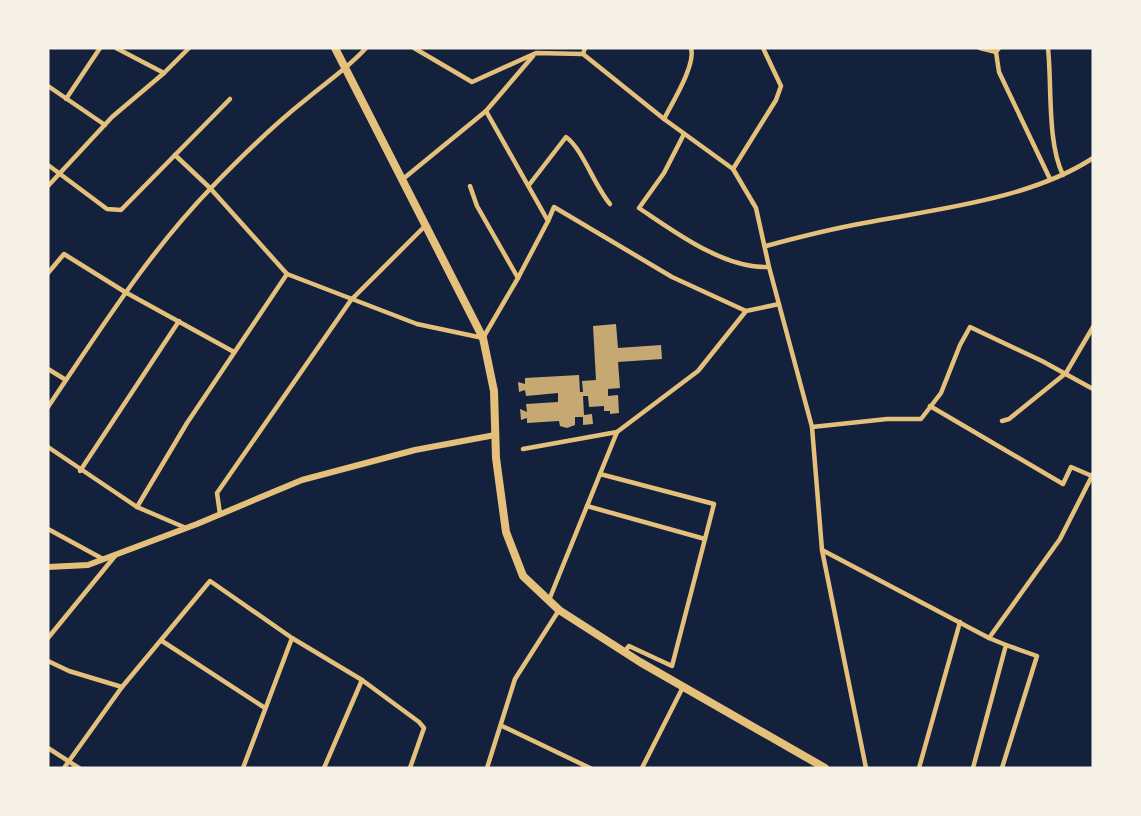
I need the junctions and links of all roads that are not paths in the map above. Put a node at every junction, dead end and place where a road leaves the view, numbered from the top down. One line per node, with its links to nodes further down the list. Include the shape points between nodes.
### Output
1 (99, 48): 18 (street)
2 (116, 48): 16 (street)
3 (189, 48): 16 (street)
4 (335, 48): 15 (highway)
5 (366, 48): 15 (street)
6 (414, 48): 13 (street, via 472,82)
7 (585, 48): 14 (street)
8 (691, 48): 21 (street, via 689,67)
9 (763, 48): 27 (street, via 781,86)
10 (1048, 48): 29 (street, via 1052,132 1056,162)
11 (983, 49): 12 (street)
12 (997, 50): 31 (street, via 999,72)
13 (536, 53): 14 (street); 20 (street)
14 (583, 54): 21 (street)
15 (346, 70): 30 (highway); 35 (street, via 304,100)
16 (164, 73): 22 (street)
17 (48, 86): 18 (street)
18 (66, 99): 22 (street)
19 (230, 99): 24 (street)
20 (486, 111): 30 (street); 32 (street)
21 (664, 119): 23 (street)
22 (105, 125): 28 (street)
23 (684, 134): 27 (street); 40 (street, via 664,173 639,208 712,252 753,267)
24 (175, 155): 28 (street, via 121,210 107,209); 35 (street)
25 (1093, 158): 29 (street)
26 (48, 165): 28 (street)
27 (733, 169): 39 (street, via 756,208)
28 (60, 173): 33 (street)
29 (1063, 175): 31 (street)
30 (403, 179): 38 (highway)
31 (1050, 179): 39 (street, via 1000,195)
32 (529, 185): 36 (street, via 566,137 576,144 599,191); 37 (street)
33 (48, 186)
34 (470, 186): 43 (street, via 477,206)
35 (210, 188): 42 (street); 44 (street)
36 (610, 204)
37 (548, 221): 43 (street); 47 (street, via 554,207 672,277)
38 (426, 225): 45 (street); 50 (highway)
39 (766, 246): 40 (street)
40 (769, 267): 46 (street)
41 (48, 273): 44 (street, via 64,254)
42 (287, 274): 45 (street); 51 (street)
43 (518, 278): 50 (street)
44 (125, 292): 48 (street); 54 (street)
45 (351, 300): 50 (street, via 417,324); 69 (street, via 218,494)
46 (779, 304): 47 (street); 59 (street)
47 (746, 312): 60 (street, via 698,370)
48 (179, 321): 51 (street); 64 (street)
49 (1093, 327): 53 (street)
50 (483, 338): 61 (highway, via 494,391)
51 (234, 352): 68 (street)
52 (48, 369): 54 (street)
53 (1066, 374): 55 (street); 56 (street, via 970,327 941,393); 58 (street)
54 (66, 380): 57 (street)
55 (1093, 389)
56 (930, 406): 59 (street, via 921,419); 66 (street, via 1063,484 1071,467)
57 (48, 407)
58 (1002, 421)
59 (812, 427): 73 (street)
60 (617, 432): 63 (street); 65 (street)
61 (495, 435): 69 (street, via 415,450 302,480); 77 (highway, via 506,532 523,576)
62 (48, 447): 64 (street)
63 (524, 449)
64 (80, 471): 68 (street)
65 (600, 474): 67 (street); 72 (street, via 714,504)
66 (1092, 475): 81 (street, via 1060,539)
67 (587, 506): 72 (street); 77 (street)
68 (136, 507): 70 (street)
69 (220, 514): 70 (street)
70 (186, 528): 74 (street)
71 (48, 529): 75 (street)
72 (705, 538): 85 (street, via 672,666 629,646)
73 (822, 550): 79 (street); 105 (street)
74 (117, 554): 75 (street); 82 (street)
75 (103, 559): 76 (street, via 87,565)
76 (48, 567)
77 (549, 600): 78 (highway)
78 (560, 610): 85 (highway); 91 (street, via 515,679)
79 (960, 622): 81 (street); 106 (street)
80 (292, 638): 83 (street, via 210,581); 87 (street); 90 (street)
81 (989, 638): 84 (street)
82 (48, 639)
83 (162, 640): 89 (street); 90 (street)
84 (1006, 645): 107 (street); 108 (street, via 1037,656)
85 (624, 652): 88 (highway)
86 (48, 661): 89 (street)
87 (362, 680): 98 (street); 99 (street, via 424,728)
88 (684, 685): 103 (street); 104 (highway)
89 (122, 687): 94 (street)
90 (265, 708): 97 (street)
91 (502, 726): 93 (street); 100 (street)
92 (48, 748): 94 (street)
93 (573, 760): 101 (street); 102 (street)
94 (68, 761): 95 (street); 96 (street)
95 (64, 768)
96 (80, 768)
97 (243, 768)
98 (324, 768)
99 (410, 768)
100 (487, 768)
101 (570, 768)
102 (590, 768)
103 (642, 768)
104 (825, 768)
105 (866, 768)
106 (919, 768)
107 (973, 768)
108 (1002, 768)

